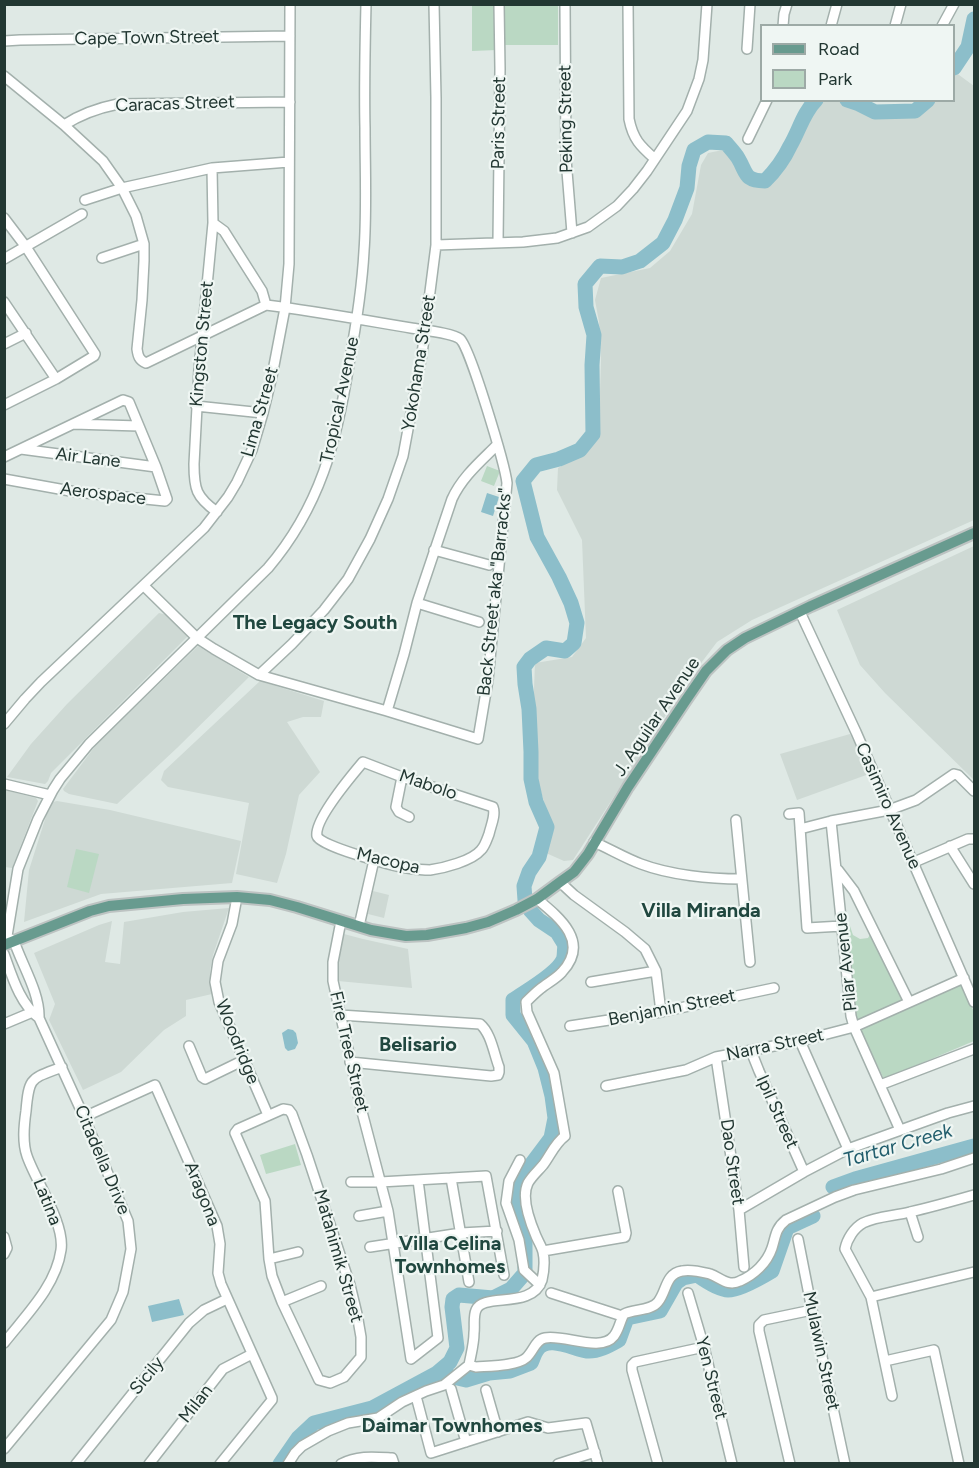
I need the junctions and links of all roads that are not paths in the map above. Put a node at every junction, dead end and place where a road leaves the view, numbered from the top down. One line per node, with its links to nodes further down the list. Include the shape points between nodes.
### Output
1 (290, 4): 17 (street, Lima Street)
2 (366, 4): 43 (street, Tropical Avenue, via 365,239)
3 (434, 4): 36 (street, Yokohama Street)
4 (499, 4): 34 (street, Paris Street)
5 (565, 4): 33 (street, Peking Street, via 566,159)
6 (628, 4): 25 (street, via 629,119 636,140)
7 (707, 4): 25 (street, via 699,79 687,111)
8 (750, 4): 19 (street)
9 (787, 4): 13 (street)
10 (837, 4): 14 (street)
11 (901, 4): 15 (street)
12 (954, 4): 16 (street)
13 (783, 24)
14 (832, 24)
15 (896, 24)
16 (943, 24)
17 (290, 36): 18 (street, Cape Town Street); 21 (street, Lima Street)
18 (4, 41)
19 (747, 49)
20 (4, 76): 23 (street)
21 (290, 102): 23 (street, Caracas Street, via 118,104); 26 (street, Lima Street)
22 (766, 102): 24 (street)
23 (64, 125): 28 (street, via 103,161)
24 (748, 139)
25 (656, 159): 33 (street, via 617,206 588,227)
26 (289, 162): 27 (street); 42 (street, Lima Street)
27 (213, 168): 28 (street); 32 (street, Kingston Street)
28 (122, 188): 29 (street); 35 (street)
29 (85, 200)
30 (82, 214): 37 (street)
31 (4, 218): 37 (street)
32 (213, 223): 41 (street, via 224,231 262,291); 46 (street, Kingston Street)
33 (572, 233): 34 (street, via 557,238)
34 (498, 242): 36 (street)
35 (144, 244): 38 (street); 46 (street, via 137,355 146,363)
36 (436, 245): 44 (street, Yokohama Street)
37 (26, 247): 39 (street); 48 (street, via 94,351 94,356)
38 (102, 258)
39 (4, 259)
40 (4, 302): 45 (street)
41 (266, 305): 42 (street); 46 (street)
42 (285, 308): 43 (street); 51 (street, Lima Street)
43 (357, 319): 44 (street); 67 (street, Tropical Avenue, via 335,436 308,509 290,541 268,568)
44 (425, 330): 54 (street, Back Street aka "Barracks", via 462,340); 68 (street, Yokohama Street, via 403,456 370,539 348,579 324,610)
45 (26, 333): 47 (street); 48 (street)
46 (202, 336): 50 (street, Kingston Street)
47 (4, 344)
48 (56, 379): 49 (street)
49 (4, 405)
50 (196, 406): 51 (street); 59 (street, Kingston Street, via 196,486 204,503)
51 (263, 413): 59 (street, Lima Street, via 252,450)
52 (70, 424): 53 (street); 53 (street, via 123,399 129,402); 55 (street)
53 (139, 426): 57 (street)
54 (497, 445): 61 (street, via 458,487); 69 (street, Back Street aka "Barracks", via 506,471 507,498 488,680 477,739)
55 (20, 449): 56 (street); 57 (street, Air Lane)
56 (4, 457)
57 (156, 467): 58 (street, Aerospace, via 165,501 76,492)
58 (4, 479)
59 (217, 512): 63 (street, Lima Street)
60 (975, 533): 65 (main road, J. Aguilar Avenue)
61 (434, 550): 62 (street); 64 (street)
62 (489, 565)
63 (144, 586): 67 (street); 70 (street, Lima Street, via 41,682)
64 (417, 603): 66 (street); 69 (street)
65 (800, 612): 76 (street, Casimiro Avenue); 84 (main road, J. Aguilar Avenue, via 745,638 706,671)
66 (479, 622)
67 (197, 638): 68 (street); 74 (street, Tropical Avenue, via 89,744)
68 (259, 675): 69 (street)
69 (387, 711)
70 (4, 724)
71 (402, 777): 75 (street, Mabolo); 78 (street, via 396,807); 83 (street, Mabolo, via 363,762 328,808 318,828)
72 (4, 784): 74 (street)
73 (975, 791): 76 (street, via 954,774 916,800)
74 (50, 795): 97 (street, Tropical Avenue, via 18,869)
75 (493, 807): 86 (street, Macopa, via 487,840 480,852 465,860 429,870)
76 (889, 810): 80 (street); 87 (street, Casimiro Avenue)
77 (789, 814): 81 (street, via 799,813)
78 (409, 817)
79 (736, 820): 89 (street)
80 (831, 821): 81 (street); 88 (street, Pilar Avenue)
81 (800, 829): 96 (street, via 807,928)
82 (972, 836): 85 (street)
83 (319, 840): 86 (street, Macopa)
84 (594, 842): 89 (street, via 661,870); 90 (main road, J. Aguilar Avenue, via 574,872)
85 (950, 846): 87 (street); 91 (street)
86 (374, 860): 95 (street)
87 (912, 863): 101 (street, Casimiro Avenue)
88 (837, 870): 96 (street, Pilar Avenue); 106 (street, via 854,891)
89 (741, 879): 99 (street)
90 (560, 882): 93 (main road, J. Aguilar Avenue); 100 (street, via 645,949)
91 (975, 884)
92 (237, 897): 94 (main road, via 270,900); 97 (main road, via 108,906); 119 (street, Woodridge, via 215,982 219,1002)
93 (535, 900): 95 (main road, J. Aguilar Avenue, via 488,921 427,935 406,936); 150 (street, via 565,925 574,952 561,973 525,1007 554,1073 565,1136 528,1183 525,1193)
94 (341, 921): 95 (main road); 110 (street, Fire Tree Street, via 333,972)
95 (359, 926)
96 (842, 926): 113 (street, Pilar Avenue)
97 (8, 941): 102 (street, Citadella Drive)
98 (4, 954): 104 (street, Citadella Drive)
99 (750, 962)
100 (656, 971): 103 (street); 108 (street)
101 (964, 978): 106 (street, Narra Street); 107 (street, Casimiro Avenue)
102 (29, 980): 104 (street); 109 (street, Citadella Drive, via 37,996)
103 (591, 982)
104 (16, 985): 109 (street, Citadella Drive, via 23,1000)
105 (774, 988): 108 (street, Benjamin Street)
106 (909, 1002): 113 (street, Narra Street)
107 (975, 1002)
108 (661, 1012): 112 (street, Benjamin Street)
109 (37, 1013): 111 (street); 121 (street, Citadella Drive)
110 (340, 1015): 120 (street, Fire Tree Street); 120 (street, via 480,1024 500,1072 491,1076)
111 (4, 1024)
112 (570, 1026)
113 (854, 1027): 114 (street, Narra Street); 122 (street, Pilar Avenue)
114 (800, 1041): 117 (street, Narra Street); 128 (street)
115 (189, 1046): 119 (street, via 205,1079)
116 (975, 1049): 122 (street)
117 (752, 1051): 118 (street, Narra Street); 131 (street, Ipil Street)
118 (716, 1057): 123 (street, Narra Street, via 686,1071); 138 (street, Dao Street)
119 (244, 1060): 125 (street, Woodridge)
120 (350, 1062): 135 (street, Fire Tree Street)
121 (62, 1067): 126 (street, Citadella Drive); 167 (street, Latina, via 30,1083 24,1126 28,1158 55,1217 62,1248 44,1292)
122 (880, 1085): 127 (street, Pilar Avenue)
123 (606, 1086)
124 (975, 1106): 127 (street)
125 (268, 1115): 153 (street, Matahimik Street, via 235,1133 265,1201); 164 (street, Matahimik Street, via 284,1109 291,1114 350,1285 362,1349 361,1357 344,1377 330,1383 319,1380)
126 (84, 1117): 163 (street, Aragona, via 155,1085 217,1226 218,1273); 178 (street, Citadella Drive, via 128,1221 131,1249 123,1292 111,1320)
127 (900, 1130): 128 (street)
128 (848, 1149): 131 (street)
129 (975, 1158): 166 (street, via 835,1197 779,1226 766,1260 739,1281 731,1283 700,1272 682,1271 669,1278 657,1303)
130 (520, 1160): 158 (street, via 509,1180 506,1203 524,1270)
131 (804, 1172): 138 (street)
132 (451, 1178): 133 (street); 142 (street, via 486,1176); 143 (street)
133 (418, 1180): 135 (street); 146 (street)
134 (351, 1182): 135 (street)
135 (380, 1182): 139 (street, Fire Tree Street)
136 (618, 1191): 150 (street, via 625,1237)
137 (975, 1195): 140 (street)
138 (738, 1210): 154 (street, Dao Street)
139 (388, 1211): 141 (street); 148 (street, Fire Tree Street)
140 (910, 1212): 145 (street); 162 (street, via 862,1224 845,1246)
141 (359, 1216)
142 (497, 1231): 143 (street); 156 (street)
143 (461, 1233): 146 (street); 157 (street)
144 (4, 1237): 152 (street)
145 (918, 1237)
146 (425, 1238): 148 (street); 148 (street, Fire Tree Street, via 438,1338 411,1359)
147 (798, 1239): 165 (street, Mulawin Street)
148 (393, 1243): 149 (street)
149 (370, 1247)
150 (543, 1251): 158 (street, via 544,1268)
151 (298, 1252): 153 (street)
152 (4, 1254)
153 (269, 1259): 164 (street, Matahimik Street)
154 (744, 1267)
155 (975, 1272): 162 (street)
156 (504, 1275)
157 (469, 1282)
158 (538, 1283): 171 (street, via 523,1297 478,1306)
159 (321, 1286): 164 (street)
160 (551, 1293): 166 (street)
161 (688, 1293): 168 (street, Yen Street)
162 (871, 1297): 170 (street)
163 (227, 1299): 169 (street, Aragona); 180 (street, Sicily, via 189,1323)
164 (282, 1302)
165 (812, 1310): 190 (street, via 764,1320 759,1325); 191 (street, Mulawin Street)
166 (622, 1316): 171 (street, via 610,1339 590,1343 547,1338 538,1341 527,1357 518,1362)
167 (4, 1343)
168 (704, 1347): 188 (street, via 632,1365); 189 (street, Yen Street)
169 (252, 1354): 181 (street, Milan, via 223,1370); 182 (street, Aragona, via 272,1400)
170 (885, 1361): 174 (street); 192 (street, via 934,1350)
171 (467, 1366): 172 (street)
172 (448, 1387): 177 (street); 183 (street, via 426,1391 378,1418 327,1431 302,1446)
173 (486, 1390): 176 (street)
174 (892, 1396)
175 (417, 1400): 177 (street, via 431,1453)
176 (498, 1432): 177 (street); 179 (street, via 528,1422 548,1428 586,1423)
177 (466, 1442)
178 (4, 1449)
179 (595, 1452): 186 (street); 187 (street)
180 (76, 1464)
181 (149, 1464)
182 (220, 1464)
183 (288, 1464)
184 (341, 1464): 185 (street, via 371,1456 392,1458)
185 (394, 1464)
186 (558, 1464)
187 (598, 1464)
188 (658, 1464)
189 (732, 1464)
190 (790, 1464)
191 (845, 1464)
192 (959, 1464)

